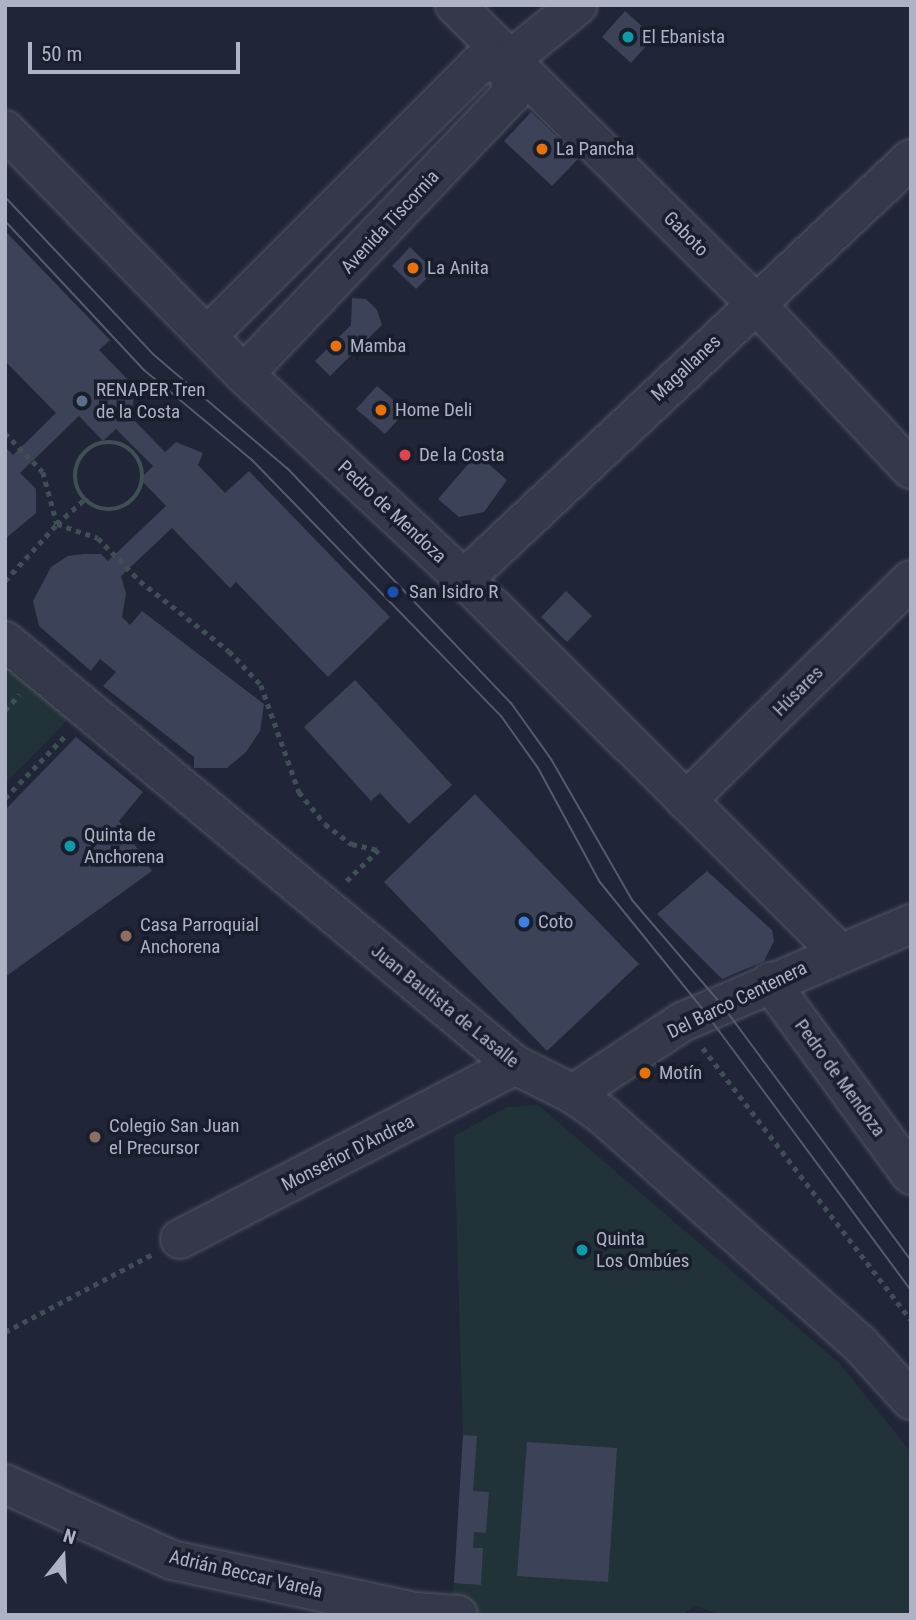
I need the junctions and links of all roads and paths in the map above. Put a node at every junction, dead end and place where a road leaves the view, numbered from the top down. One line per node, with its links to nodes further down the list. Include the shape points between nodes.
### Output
1 (455, 5): 3 (street, Gaboto)
2 (570, 9): 3 (street)
3 (510, 60): 6 (street, Gaboto); 7 (street, via 479,64); 8 (street, Avenida Tiscornia, via 511,95)
4 (5, 130): 7 (street, Pedro de Mendoza)
5 (911, 159): 6 (street, Magallanes)
6 (755, 303): 10 (street, Gaboto); 13 (street, Magallanes)
7 (207, 336): 8 (street, Pedro de Mendoza)
8 (244, 374): 13 (street, Pedro de Mendoza)
9 (5, 433): 12 (path, via 43,472)
10 (911, 469)
11 (85, 499): 11 (path, via 104,509 127,505 136,497 143,476 136,455 116,443 86,451 75,480); 12 (path)
12 (57, 524): 15 (path); 22 (path, via 98,538 140,581 229,651 261,685 299,792 325,824 352,844 379,850)
13 (464, 579): 21 (street, Pedro de Mendoza)
14 (911, 580): 21 (street, Húsares)
15 (5, 581)
16 (5, 641): 19 (street, Juan Bautista de Lasalle)
17 (23, 691): 18 (path)
18 (5, 710)
19 (89, 711): 20 (path); 27 (street, Juan Bautista de Lasalle)
20 (5, 798)
21 (686, 802): 24 (street, Pedro de Mendoza)
22 (339, 888)
23 (911, 924): 24 (street, Del Barco Centenera)
24 (839, 952): 25 (street, Del Barco Centenera)
25 (770, 982): 26 (street, Del Barco Centenera); 29 (street, Pedro de Mendoza)
26 (682, 1022): 28 (street, Del Barco Centenera); 31 (path)
27 (515, 1065): 28 (street, Juan Bautista de Lasalle); 30 (street, Monseñor D'Andrea)
28 (573, 1094): 33 (street, Juan Bautista de Lasalle, via 604,1116 850,1335)
29 (911, 1175)
30 (180, 1239): 32 (path)
31 (911, 1320)
32 (5, 1332)
33 (911, 1400)
34 (5, 1484): 35 (street, Adrián Beccar Varela, via 172,1560 415,1612)
35 (458, 1615)

